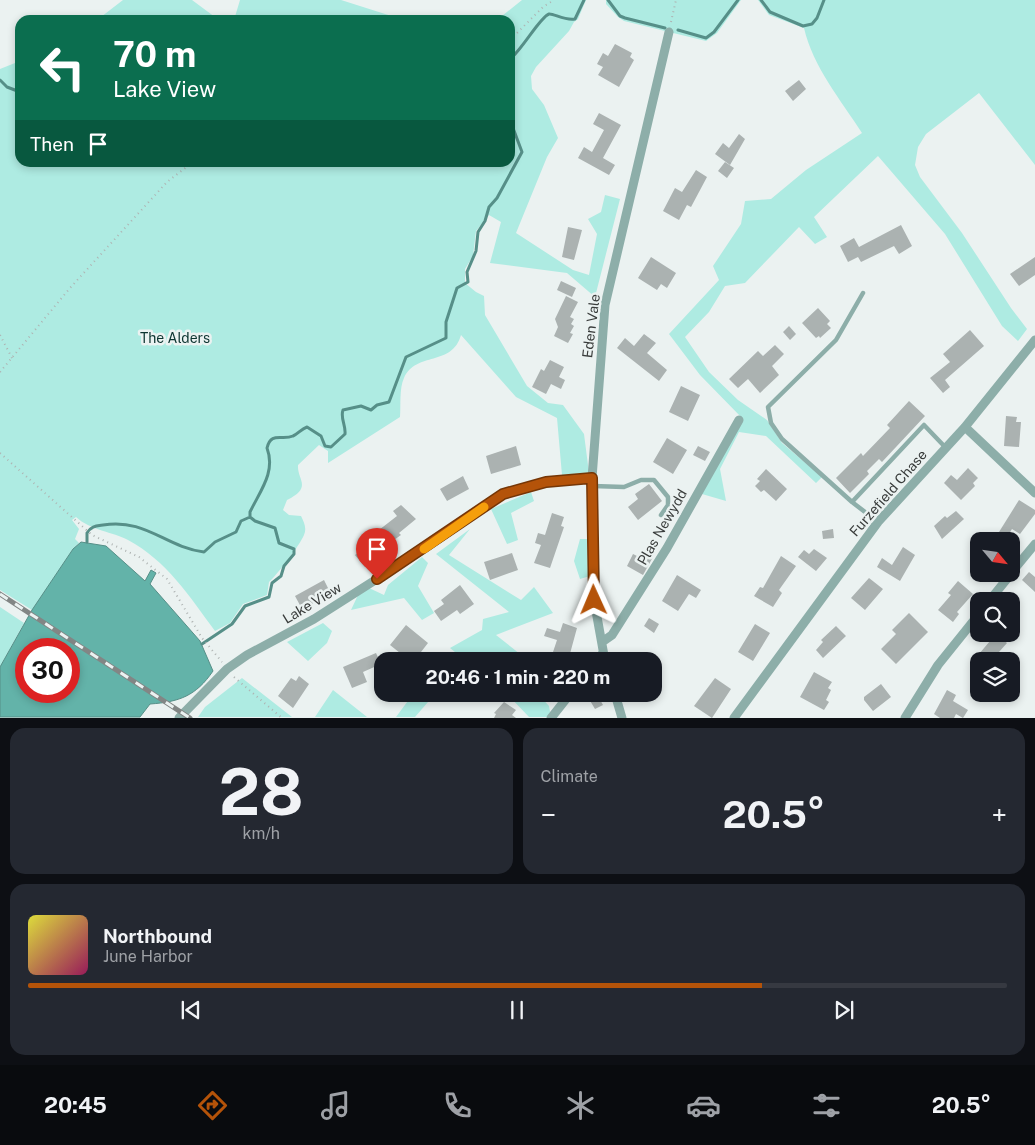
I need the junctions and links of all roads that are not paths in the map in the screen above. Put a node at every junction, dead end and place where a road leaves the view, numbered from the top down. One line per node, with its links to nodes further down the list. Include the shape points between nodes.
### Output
1 (668, 32): 7 (street, Eden Vale, via 606,305)
2 (863, 293): 9 (lane, via 836,340 768,407 771,423 782,439)
3 (1035, 340): 5 (street, Furzefield Chase)
4 (739, 420): 17 (street, Plas Newydd, via 667,548 612,635)
5 (965, 427): 6 (street, Furzefield Chase); 8 (street)
6 (946, 448): 9 (lane, via 924,425); 11 (street, Furzefield Chase)
7 (593, 482): 10 (lane, via 624,487 641,480 654,480 668,497 668,505); 17 (street, Eden Vale, via 594,600); 21 (street, Lake View, via 546,482 503,494 314,619 247,655 188,706)
8 (1035, 493)
9 (852, 502): 11 (lane)
10 (661, 515)
11 (878, 522): 24 (street, Furzefield Chase)
12 (1035, 544): 13 (street)
13 (1020, 563)
14 (1004, 582): 15 (street)
15 (996, 592)
16 (970, 625): 25 (street, via 938,665)
17 (602, 642): 18 (street, Eden Vale)
18 (603, 652)
19 (564, 702): 22 (street)
20 (617, 702): 23 (street)
21 (179, 718)
22 (551, 718)
23 (622, 718)
24 (734, 718)
25 (905, 718)

